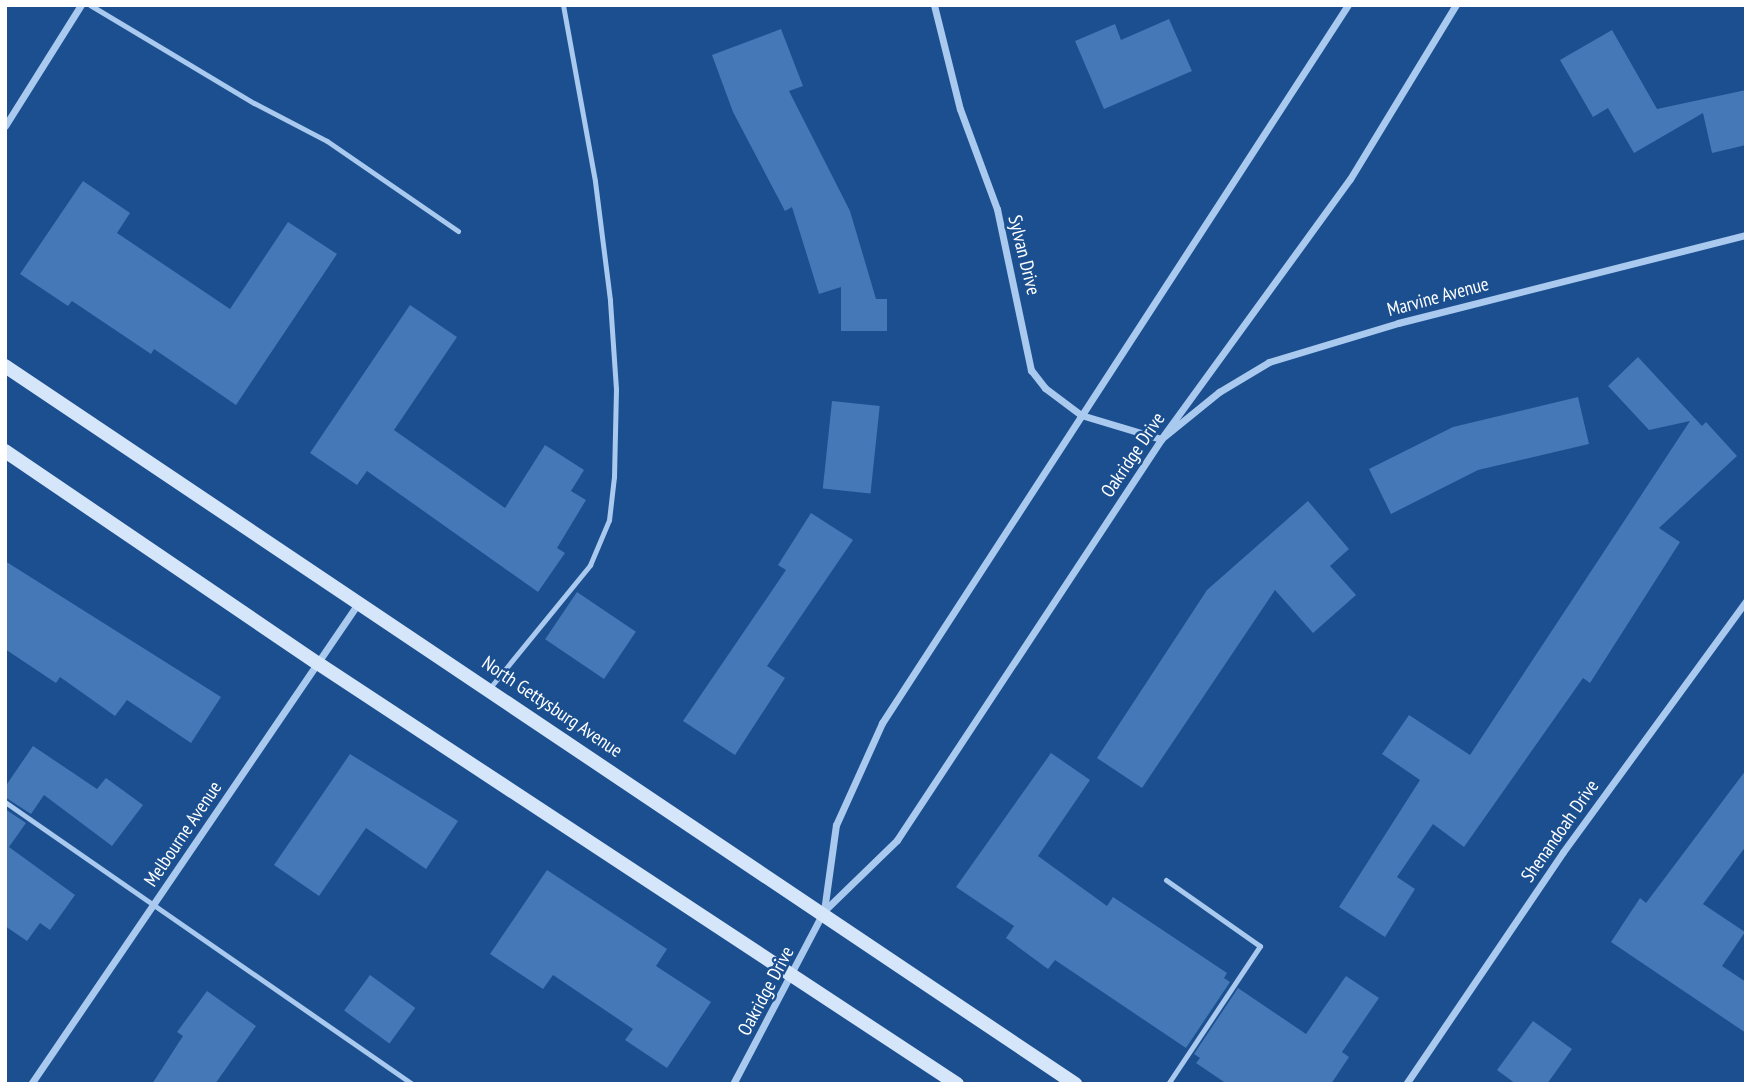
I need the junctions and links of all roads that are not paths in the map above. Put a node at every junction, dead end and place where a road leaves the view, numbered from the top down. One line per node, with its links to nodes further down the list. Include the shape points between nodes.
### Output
1 (81, 5): 7 (street)
2 (90, 5): 8 (lane, via 327,141)
3 (563, 5): 17 (lane, via 595,181 610,300 616,389 614,477 609,520 590,565)
4 (934, 5): 11 (street, Sylvan Drive, via 960,109 997,209 1031,370 1045,388)
5 (1348, 5): 11 (street, Oakridge Drive)
6 (1456, 5): 12 (street, Oakridge Drive, via 1350,179)
7 (5, 126)
8 (458, 232)
9 (1746, 235): 12 (street, Marvine Avenue, via 1398,323 1269,362 1219,392)
10 (5, 366): 15 (main road, North Gettysburg Avenue)
11 (1081, 415): 12 (street, Sylvan Drive); 21 (street, Oakridge Drive, via 882,723 836,825)
12 (1161, 439): 21 (street, Oakridge Drive, via 897,840)
13 (5, 451): 16 (main road)
14 (1746, 601): 29 (street, Shenandoah Drive, via 1563,852)
15 (359, 602): 16 (street, Melbourne Avenue); 17 (main road, North Gettysburg Avenue)
16 (319, 664): 20 (street, Melbourne Avenue); 22 (main road)
17 (489, 689): 21 (main road, North Gettysburg Avenue)
18 (5, 802): 20 (lane)
19 (1166, 880): 28 (lane, via 1260,946)
20 (155, 902): 23 (street, Melbourne Avenue); 24 (lane)
21 (824, 911): 22 (street, Oakridge Drive); 27 (main road, North Gettysburg Avenue)
22 (794, 973): 25 (street, Oakridge Drive); 26 (main road)
23 (31, 1084)
24 (412, 1084)
25 (733, 1084)
26 (957, 1084)
27 (1075, 1084)
28 (1168, 1084)
29 (1406, 1084)

